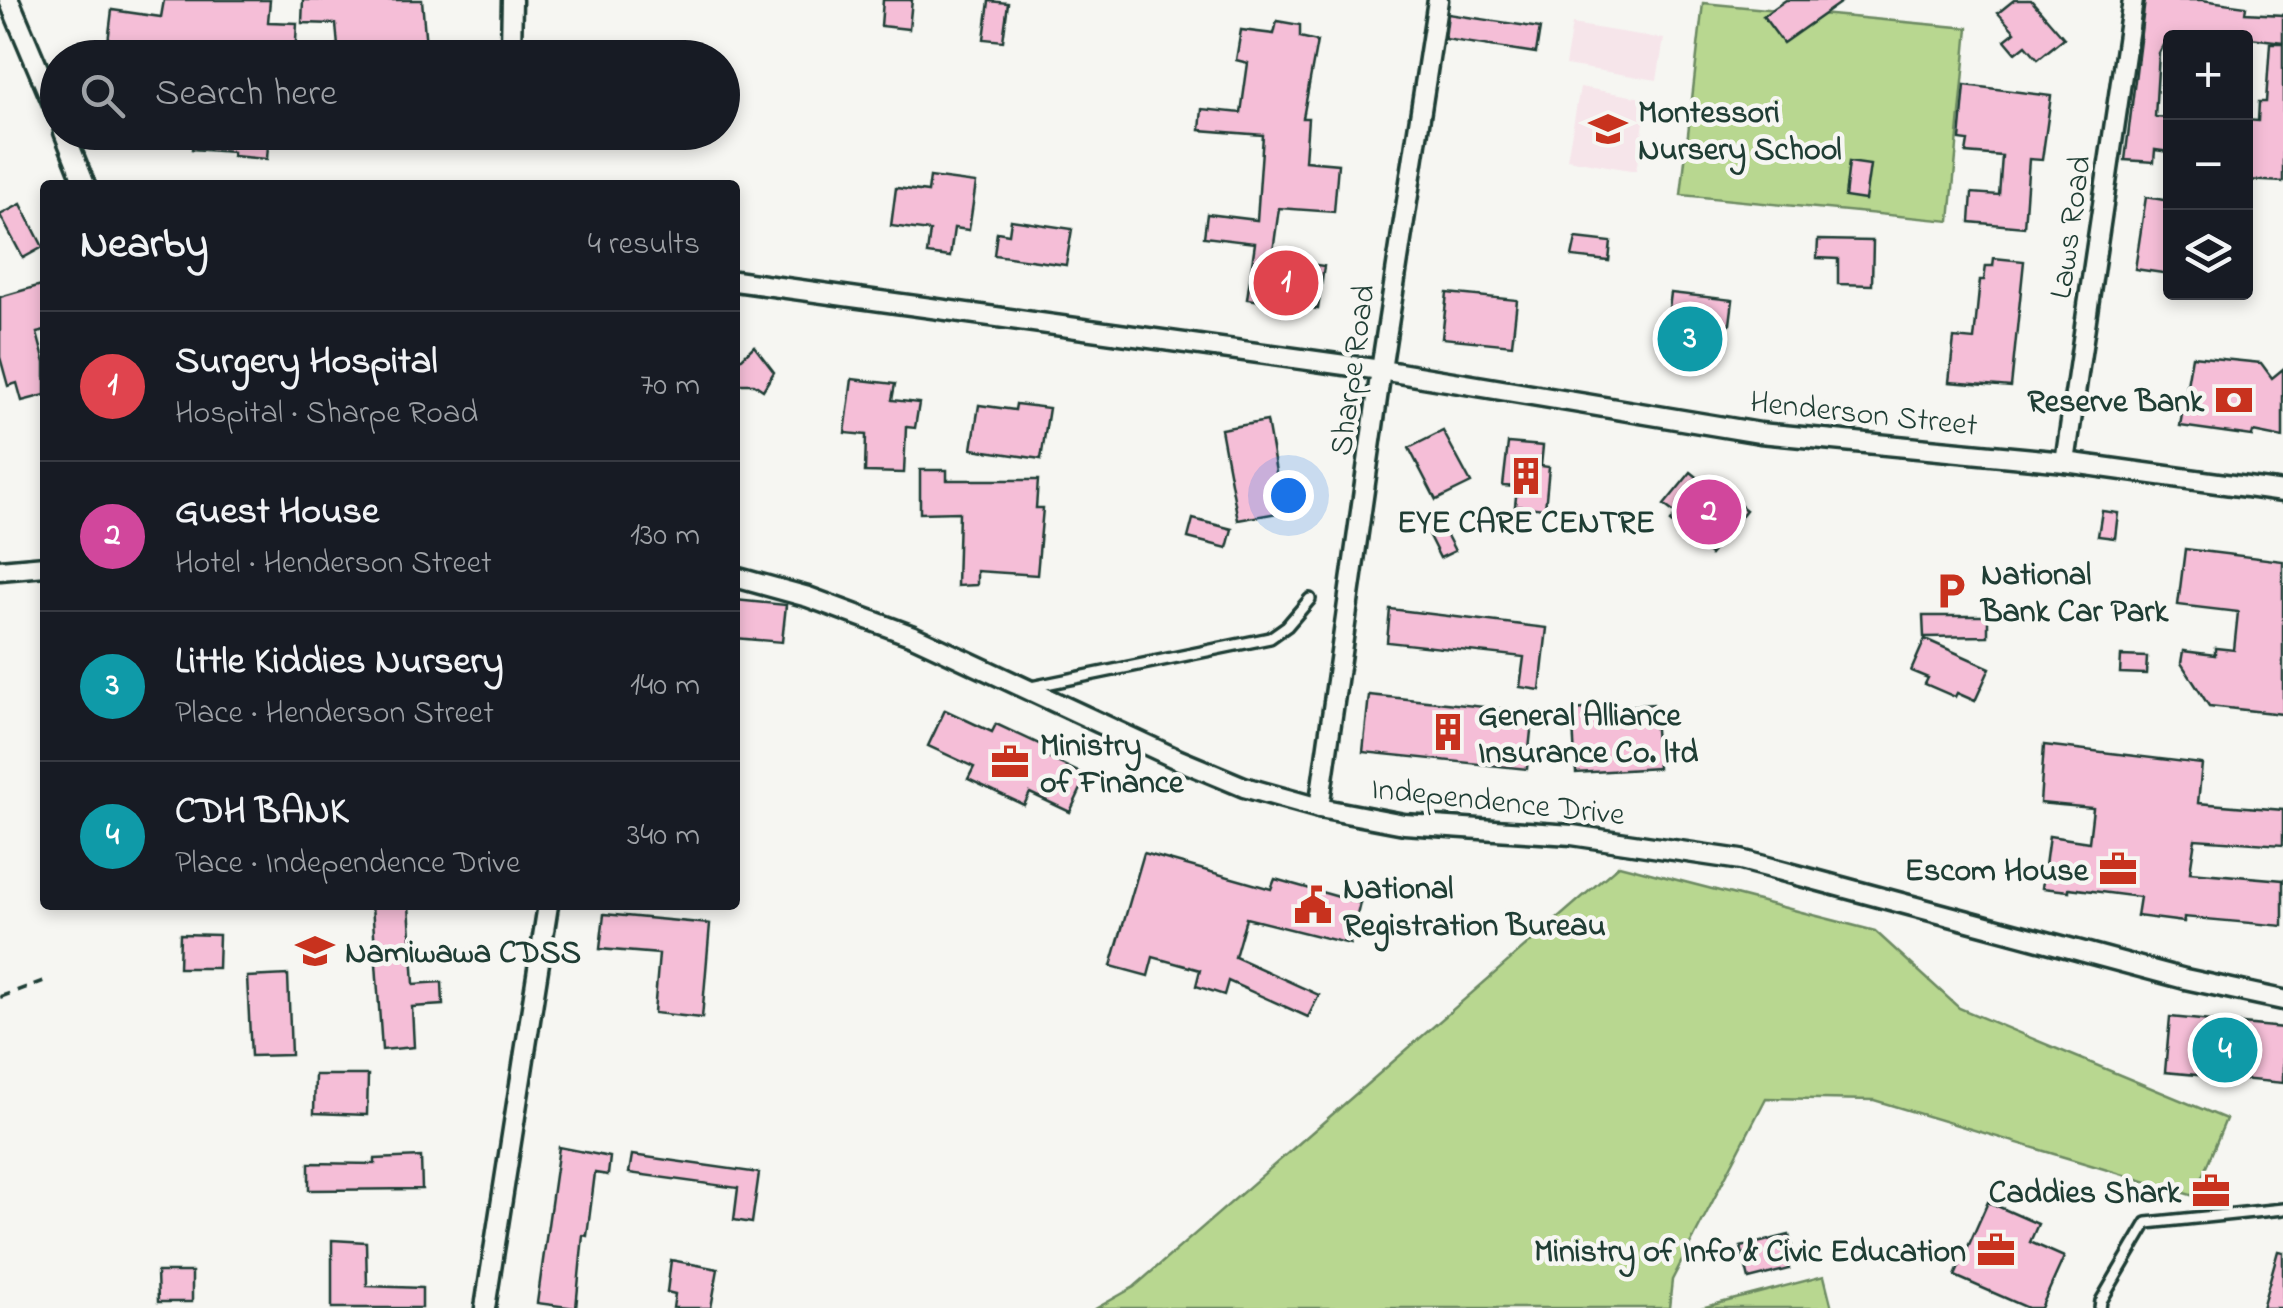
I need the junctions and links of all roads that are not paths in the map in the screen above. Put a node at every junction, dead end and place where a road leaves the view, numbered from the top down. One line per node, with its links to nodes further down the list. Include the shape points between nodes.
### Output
1 (9, 0): 6 (street)
2 (512, 0): 5 (street)
3 (1438, 0): 10 (street, Sharpe Road)
4 (2133, 0): 11 (street, Laws Road)
5 (511, 40)
6 (40, 73)
7 (71, 150): 8 (street)
8 (83, 180)
9 (740, 282): 10 (street, Henderson Street)
10 (1380, 370): 11 (street, Henderson Street, via 1760,433); 18 (street, Sharpe Road)
11 (2064, 462): 12 (street, Henderson Street)
12 (2283, 492)
13 (40, 566): 14 (street)
14 (0, 570)
15 (740, 578): 17 (street, Independence Drive, via 913,636)
16 (1310, 599): 17 (lane, via 1270,638)
17 (1028, 688): 18 (street, Independence Drive, via 1177,760)
18 (1319, 808): 20 (street, Independence Drive, via 1404,824 1572,835 1741,860)
19 (547, 910): 22 (street)
20 (2283, 1000)
21 (2283, 1209): 23 (lane, via 2147,1223)
22 (485, 1308)
23 (2100, 1308)

